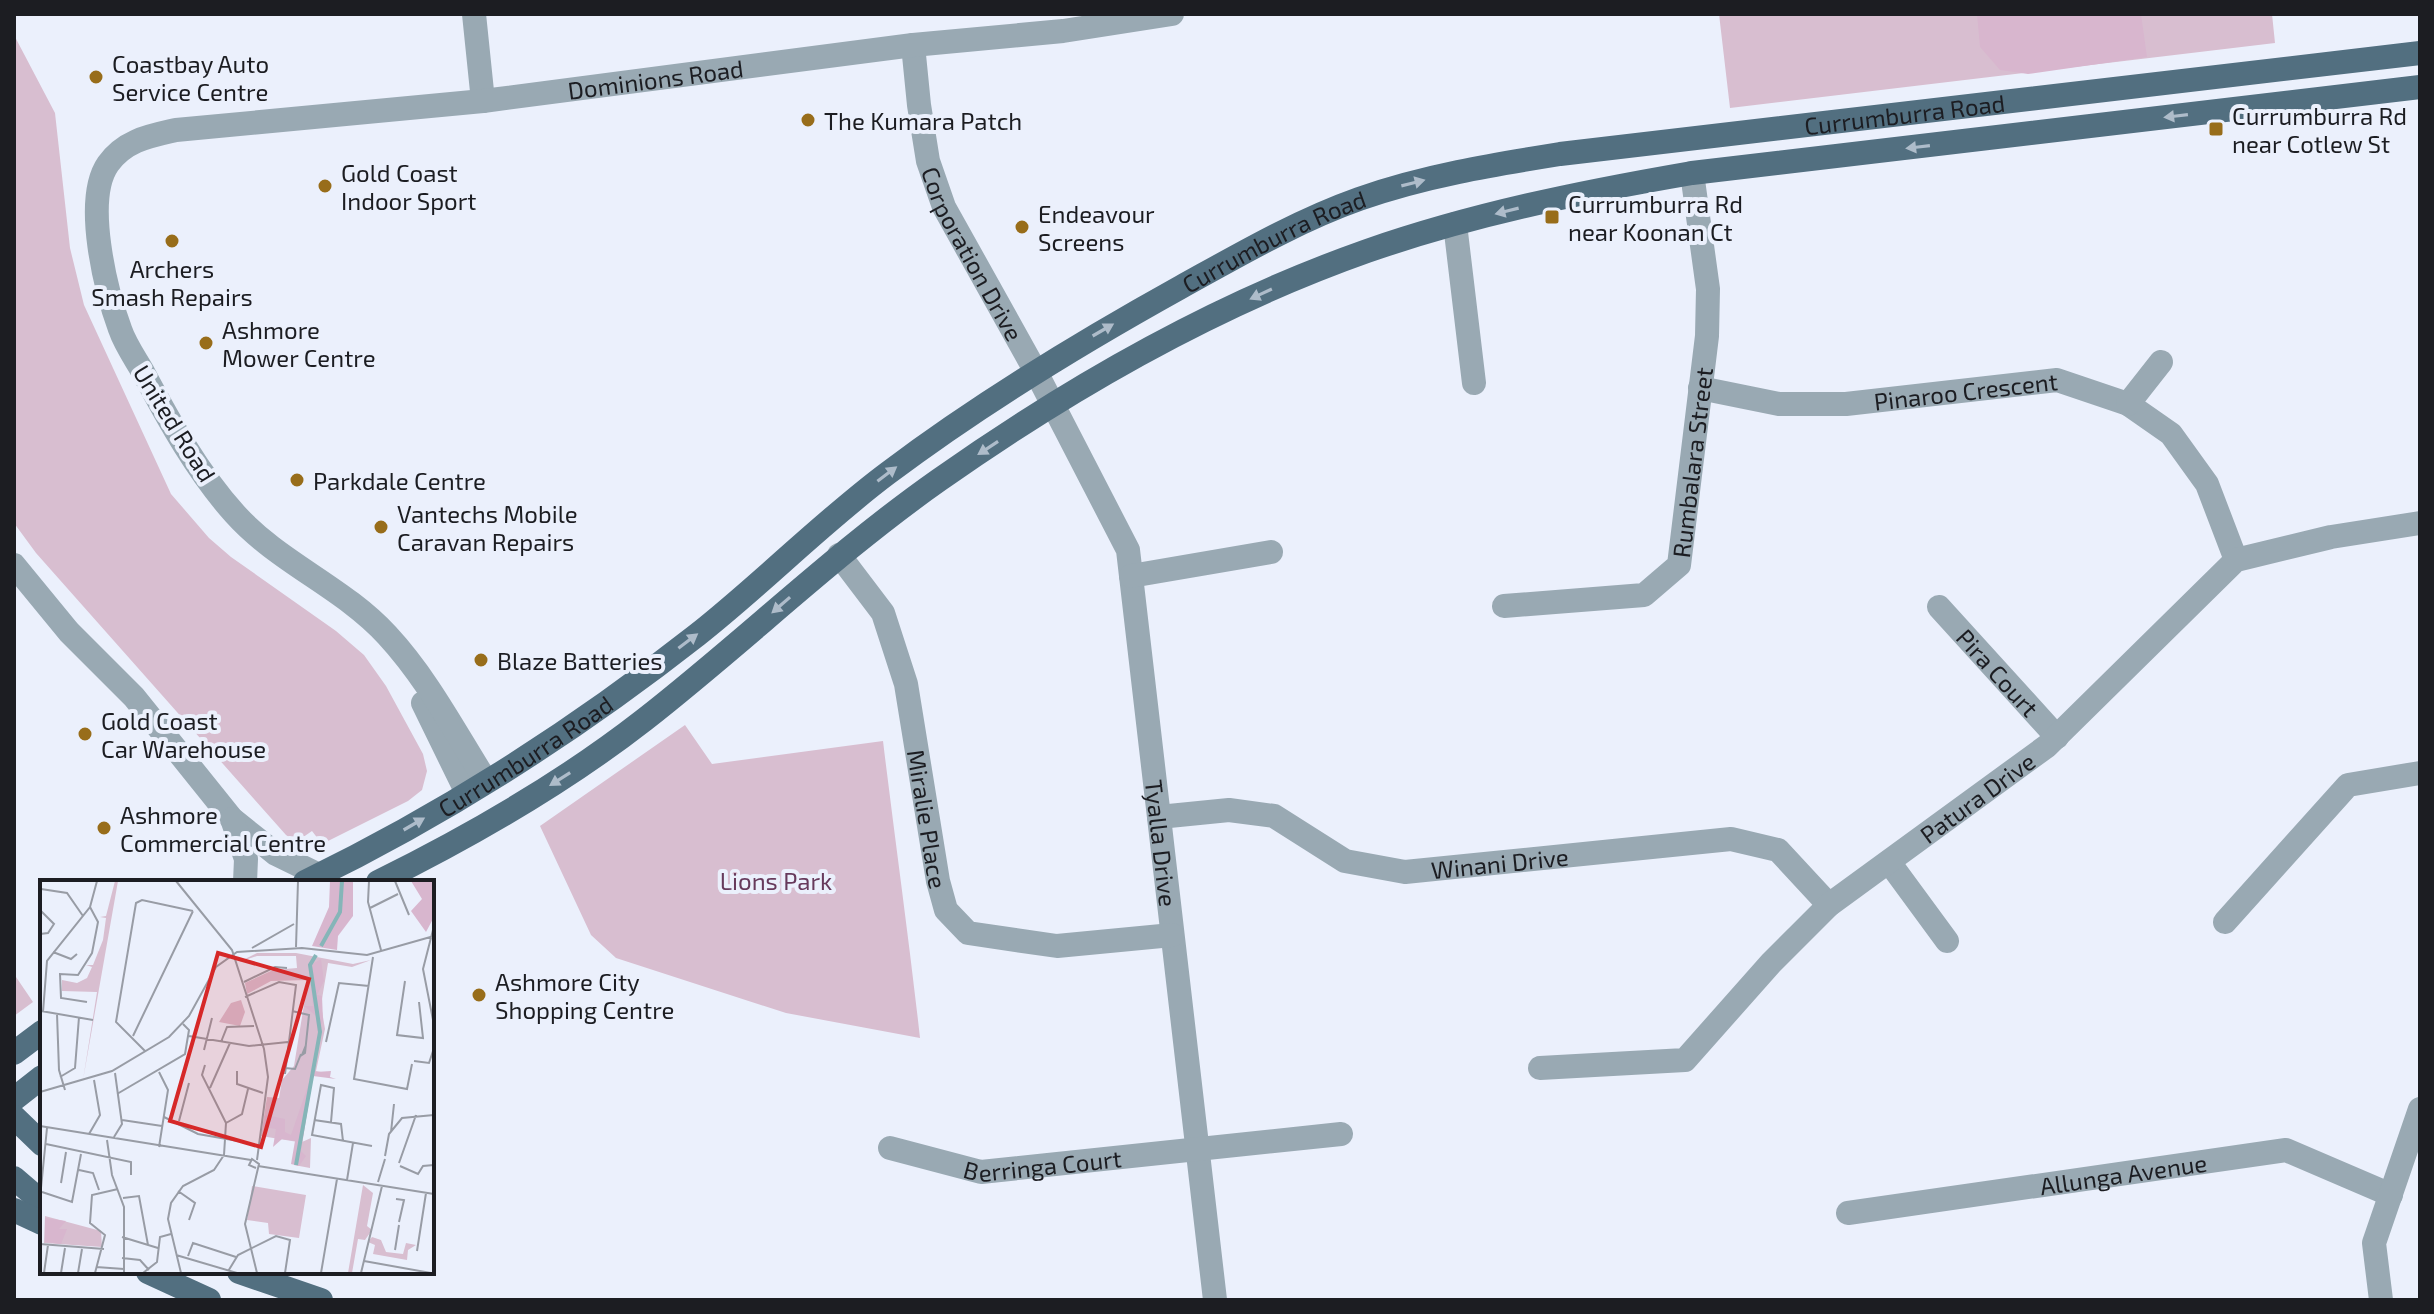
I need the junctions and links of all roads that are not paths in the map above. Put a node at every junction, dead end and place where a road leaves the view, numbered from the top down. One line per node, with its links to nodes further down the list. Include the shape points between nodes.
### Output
1 (474, 14): 6 (street)
2 (1172, 14): 3 (street, Dominions Road)
3 (913, 45): 6 (street, Dominions Road); 12 (street, Corporation Drive, via 928,161 944,207)
4 (2420, 53): 8 (main road, Currumburra Road)
5 (2420, 87): 9 (main road, Currumburra Road, one-way to 9)
6 (483, 101): 7 (street, Dominions Road, via 176,130)
7 (139, 139): 27 (street, United Road, via 106,166 96,203 102,268 120,331 197,463 236,515 280,554 367,615 397,647 453,726)
8 (1560, 154): 9 (main road, via 1677,159); 12 (main road, Currumburra Road, one-way to 8, via 1245,250 1356,200 1458,171)
9 (1692, 173): 10 (main road, Currumburra Road, one-way to 10, via 1583,192); 14 (street, Rumbalara Street, via 1708,289)
10 (1455, 224): 13 (street); 16 (main road, Currumburra Road, one-way to 16, via 1277,287 1194,325)
11 (2161, 362): 15 (street)
12 (1036, 372): 16 (street, Corporation Drive); 27 (main road, Currumburra Road, one-way to 12, via 658,665 867,489)
13 (1474, 383)
14 (1700, 388): 15 (street, Pinaroo Crescent, via 1779,404 1846,404 2057,380); 23 (street, Rumbalara Street, via 1679,565 1644,595)
15 (2128, 404): 20 (street, Pinaroo Crescent, via 2171,434 2207,484)
16 (1053, 405): 19 (main road, Currumburra Road, one-way to 19, via 939,480); 22 (street, Tyalla Drive, via 1128,550)
17 (2420, 523): 20 (street)
18 (1271, 552): 22 (street)
19 (839, 555): 28 (main road, Currumburra Road, one-way to 28, via 642,722); 37 (street, Miralie Place, via 883,613 906,684 946,910 968,933 1057,946)
20 (2236, 560): 25 (street, Patura Drive)
21 (14, 565): 30 (street, via 69,632 134,697)
22 (1131, 576): 29 (street, Tyalla Drive)
23 (1504, 606)
24 (1939, 607): 25 (street, Pira Court)
25 (2057, 737): 31 (street, Patura Drive)
26 (2420, 773): 36 (street, via 2348,785)
27 (477, 787): 28 (main road); 32 (main road, Currumburra Road, one-way to 27)
28 (500, 816): 34 (main road, Currumburra Road)
29 (1159, 817): 35 (street, Winani Drive, via 1229,810 1274,816 1345,861 1405,872 1731,839 1778,850); 37 (street, Tyalla Drive)
30 (232, 819): 32 (street); 33 (street, via 246,859)
31 (1889, 862): 35 (street, Patura Drive); 38 (street)
32 (312, 878)
33 (245, 880)
34 (382, 880)
35 (1829, 905): 39 (street, Patura Drive, via 1685,1060)
36 (2225, 922)
37 (1172, 935): 47 (street, Tyalla Drive)
38 (1947, 941)
39 (1540, 1068)
40 (40, 1079): 41 (main road)
41 (14, 1099)
42 (2420, 1109): 49 (street)
43 (14, 1117): 45 (main road)
44 (1341, 1134): 47 (street, Berringa Court)
45 (40, 1142)
46 (890, 1148): 47 (street, Berringa Court, via 981,1172)
47 (1197, 1149): 58 (street, Tyalla Drive)
48 (14, 1178): 50 (main road)
49 (2391, 1195): 52 (street, Allunga Avenue, via 2286,1150); 59 (street, via 2374,1243)
50 (40, 1200)
51 (14, 1210): 53 (main road)
52 (1848, 1213)
53 (40, 1222)
54 (152, 1274): 57 (main road)
55 (244, 1274): 56 (main road)
56 (295, 1296)
57 (209, 1300)
58 (1215, 1300)
59 (2381, 1300)

